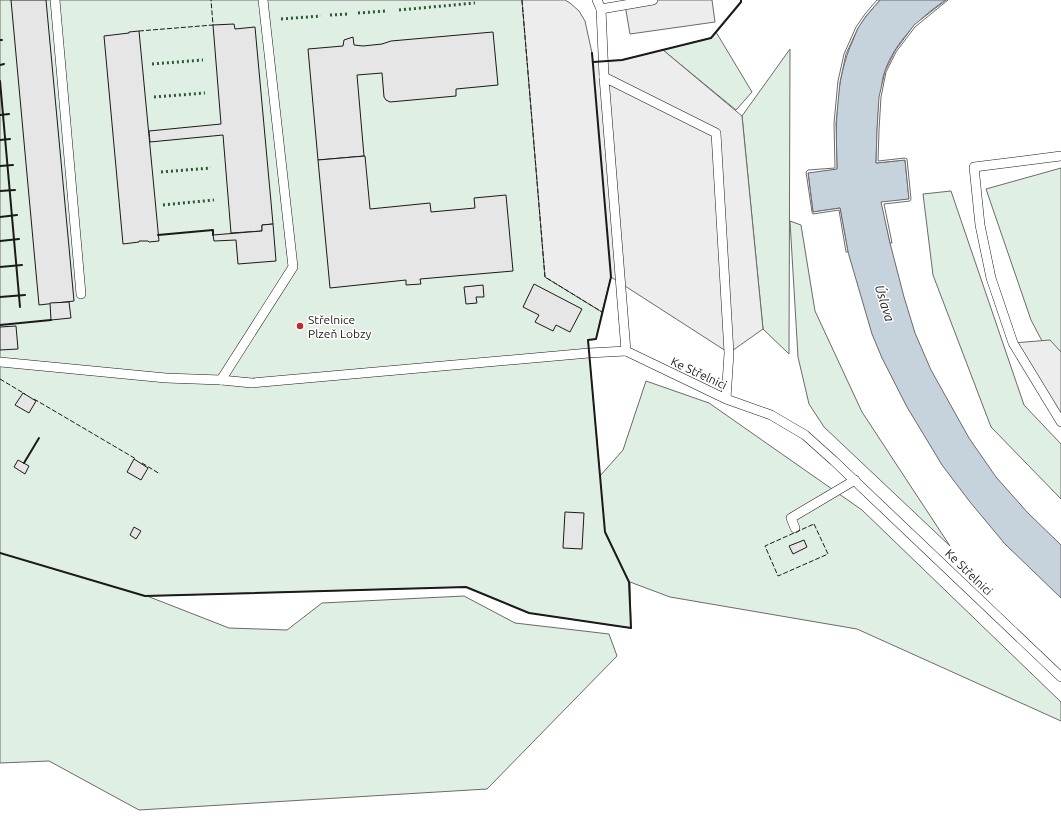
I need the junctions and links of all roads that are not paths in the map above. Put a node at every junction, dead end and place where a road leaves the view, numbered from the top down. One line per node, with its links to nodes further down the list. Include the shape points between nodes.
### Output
1 (55, 0): 8 (lane)
2 (263, 0): 11 (lane, via 294,267)
3 (597, 0): 5 (lane)
4 (653, 0): 5 (lane)
5 (601, 9): 6 (lane)
6 (604, 77): 9 (lane); 12 (lane, via 716,133 729,354)
7 (1061, 156): 13 (lane, via 974,167 980,225 991,278 1008,329 1013,343)
8 (81, 294)
9 (626, 351): 11 (lane, via 252,382); 12 (lane, Ke Střelnici)
10 (0, 362): 11 (lane, via 166,378)
11 (220, 380)
12 (726, 399): 14 (lane, Ke Střelnici, via 771,415 805,435)
13 (1061, 422)
14 (855, 480): 15 (lane, via 791,518); 16 (lane, Ke Střelnici)
15 (795, 528)
16 (1061, 677)

